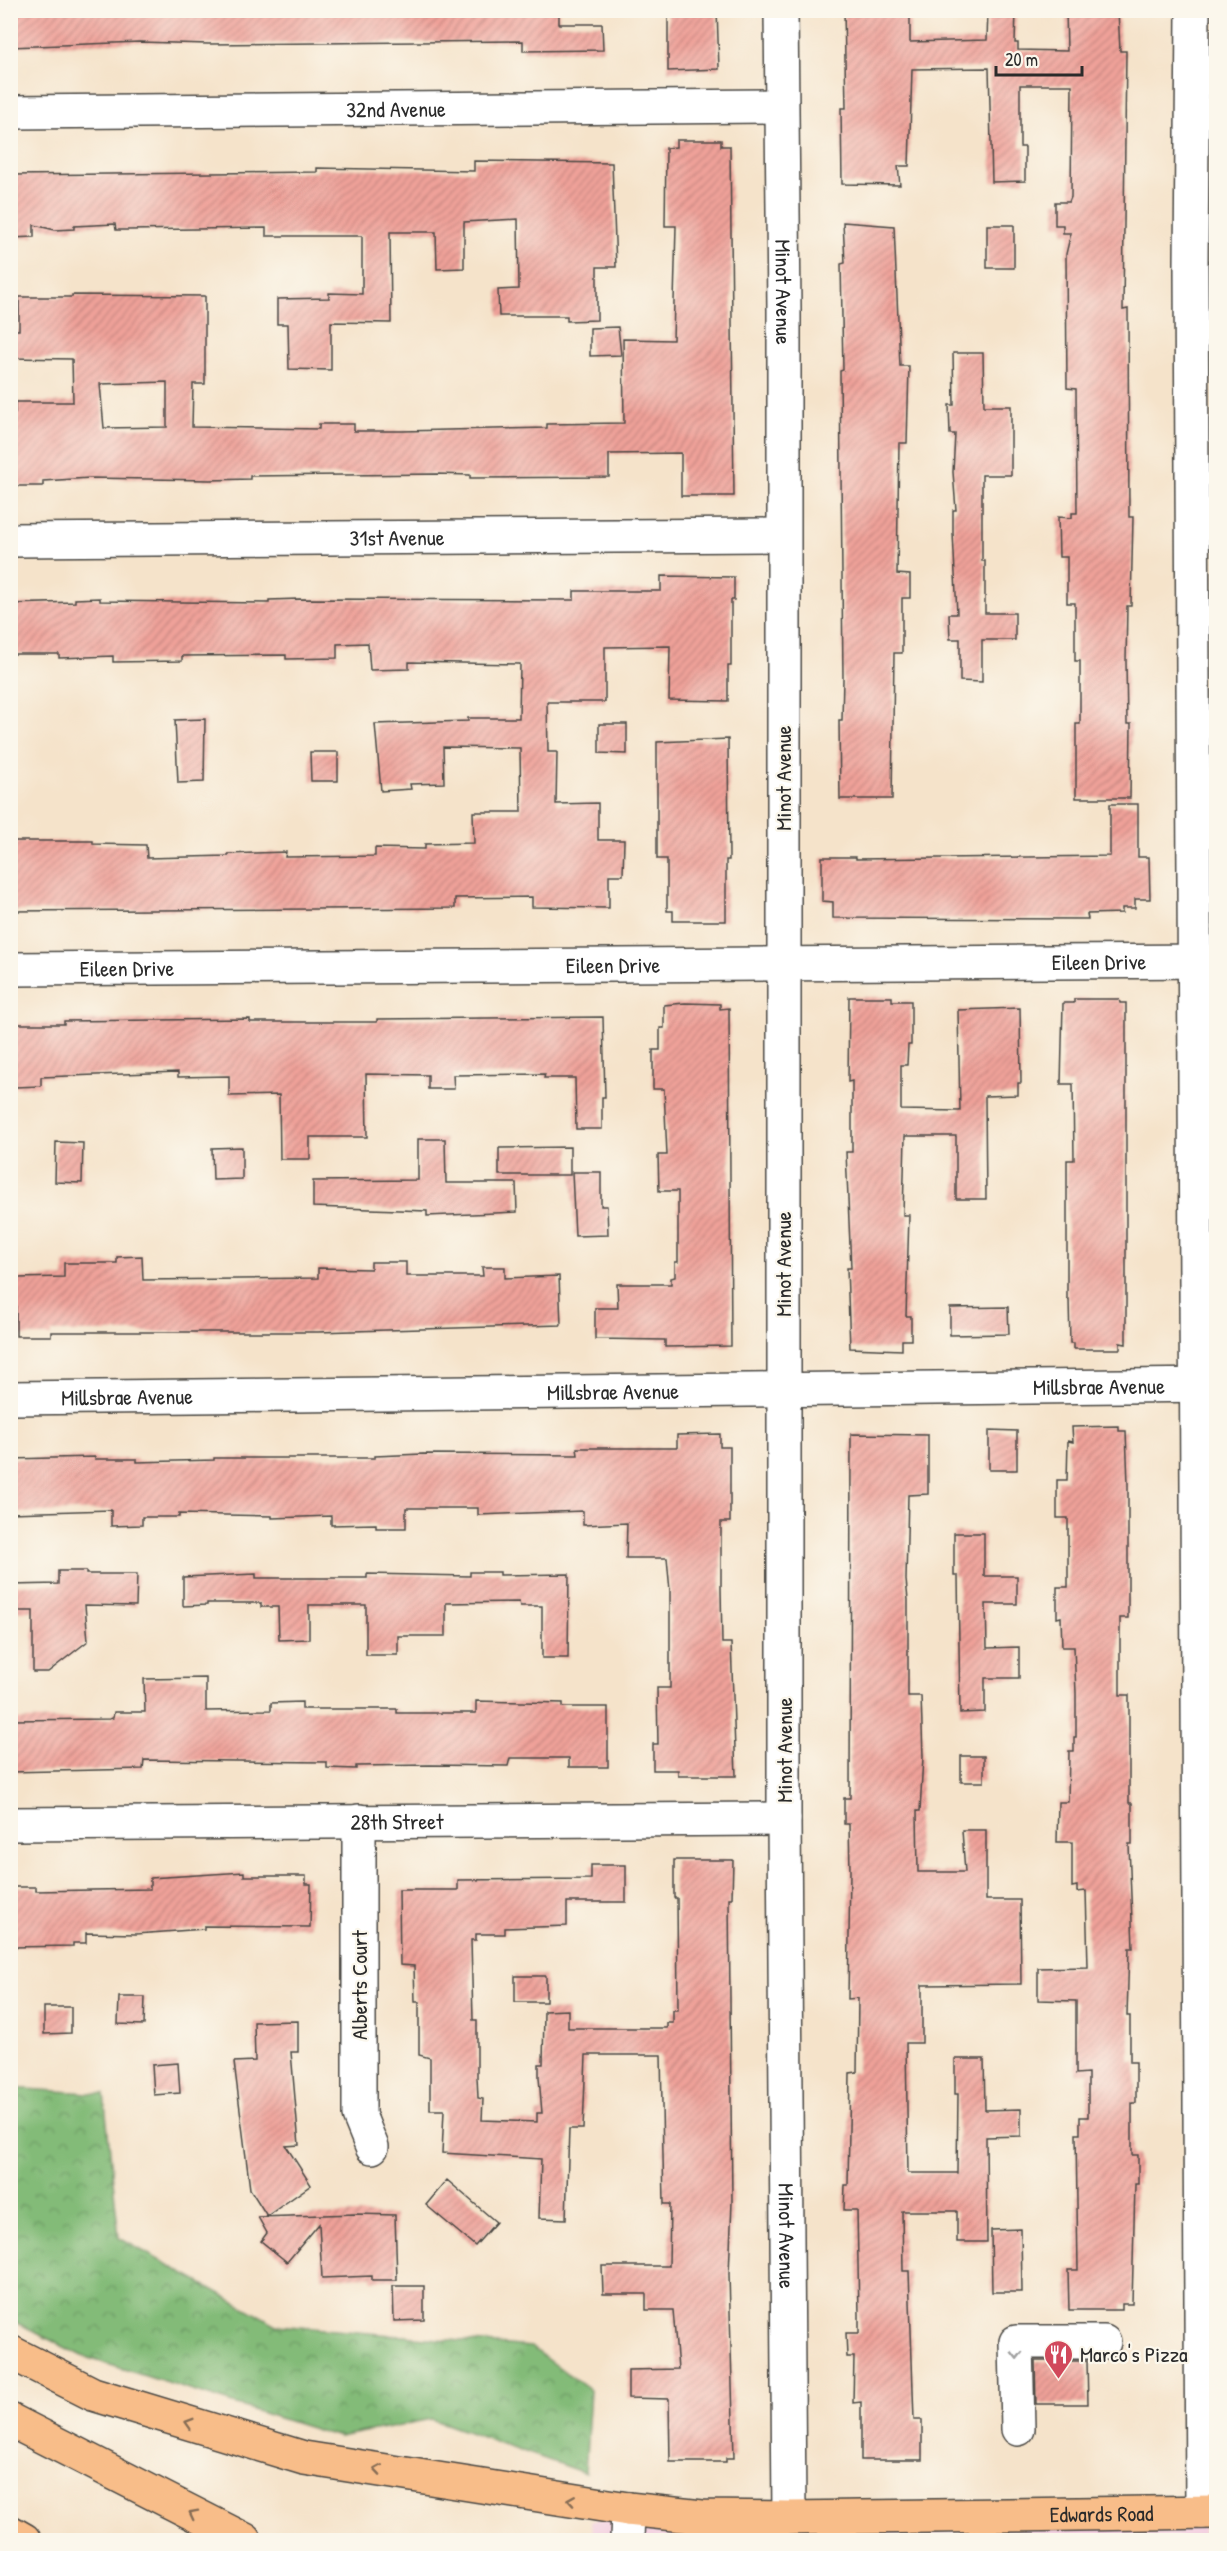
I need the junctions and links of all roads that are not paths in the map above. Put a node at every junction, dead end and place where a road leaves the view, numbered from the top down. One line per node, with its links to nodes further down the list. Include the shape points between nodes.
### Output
1 (781, 10): 3 (street, Minot Avenue)
2 (1193, 10): 7 (street, via 1191,266)
3 (781, 106): 4 (street, 32nd Avenue); 5 (street, Minot Avenue)
4 (10, 112)
5 (783, 536): 6 (street, 31st Avenue); 8 (street, Minot Avenue)
6 (10, 540)
7 (1206, 961): 8 (street, Eileen Drive); 10 (street)
8 (783, 964): 9 (street, Eileen Drive); 11 (street, Minot Avenue)
9 (10, 969)
10 (1207, 1385): 11 (street, Millsbrae Avenue); 16 (street)
11 (783, 1390): 12 (street, Millsbrae Avenue); 13 (street, Minot Avenue)
12 (10, 1398)
13 (784, 1819): 14 (street, 28th Street); 23 (street, Minot Avenue)
14 (359, 1821): 15 (street, 28th Street); 17 (street, Alberts Court, via 359,2115)
15 (10, 1824)
16 (1207, 2031): 24 (street)
17 (372, 2147)
18 (1104, 2342): 21 (street, one-way to 21, via 1016,2342)
19 (10, 2352): 22 (main road, Edwards Road, one-way to 19, via 304,2458 93,2394)
20 (10, 2420): 27 (main road, one-way to 20)
21 (1018, 2429)
22 (628, 2509): 23 (main road, Edwards Road, via 702,2517); 28 (street)
23 (789, 2518): 24 (main road, Edwards Road)
24 (1207, 2522)
25 (10, 2532): 26 (main road)
26 (24, 2541)
27 (245, 2541)
28 (627, 2541)

